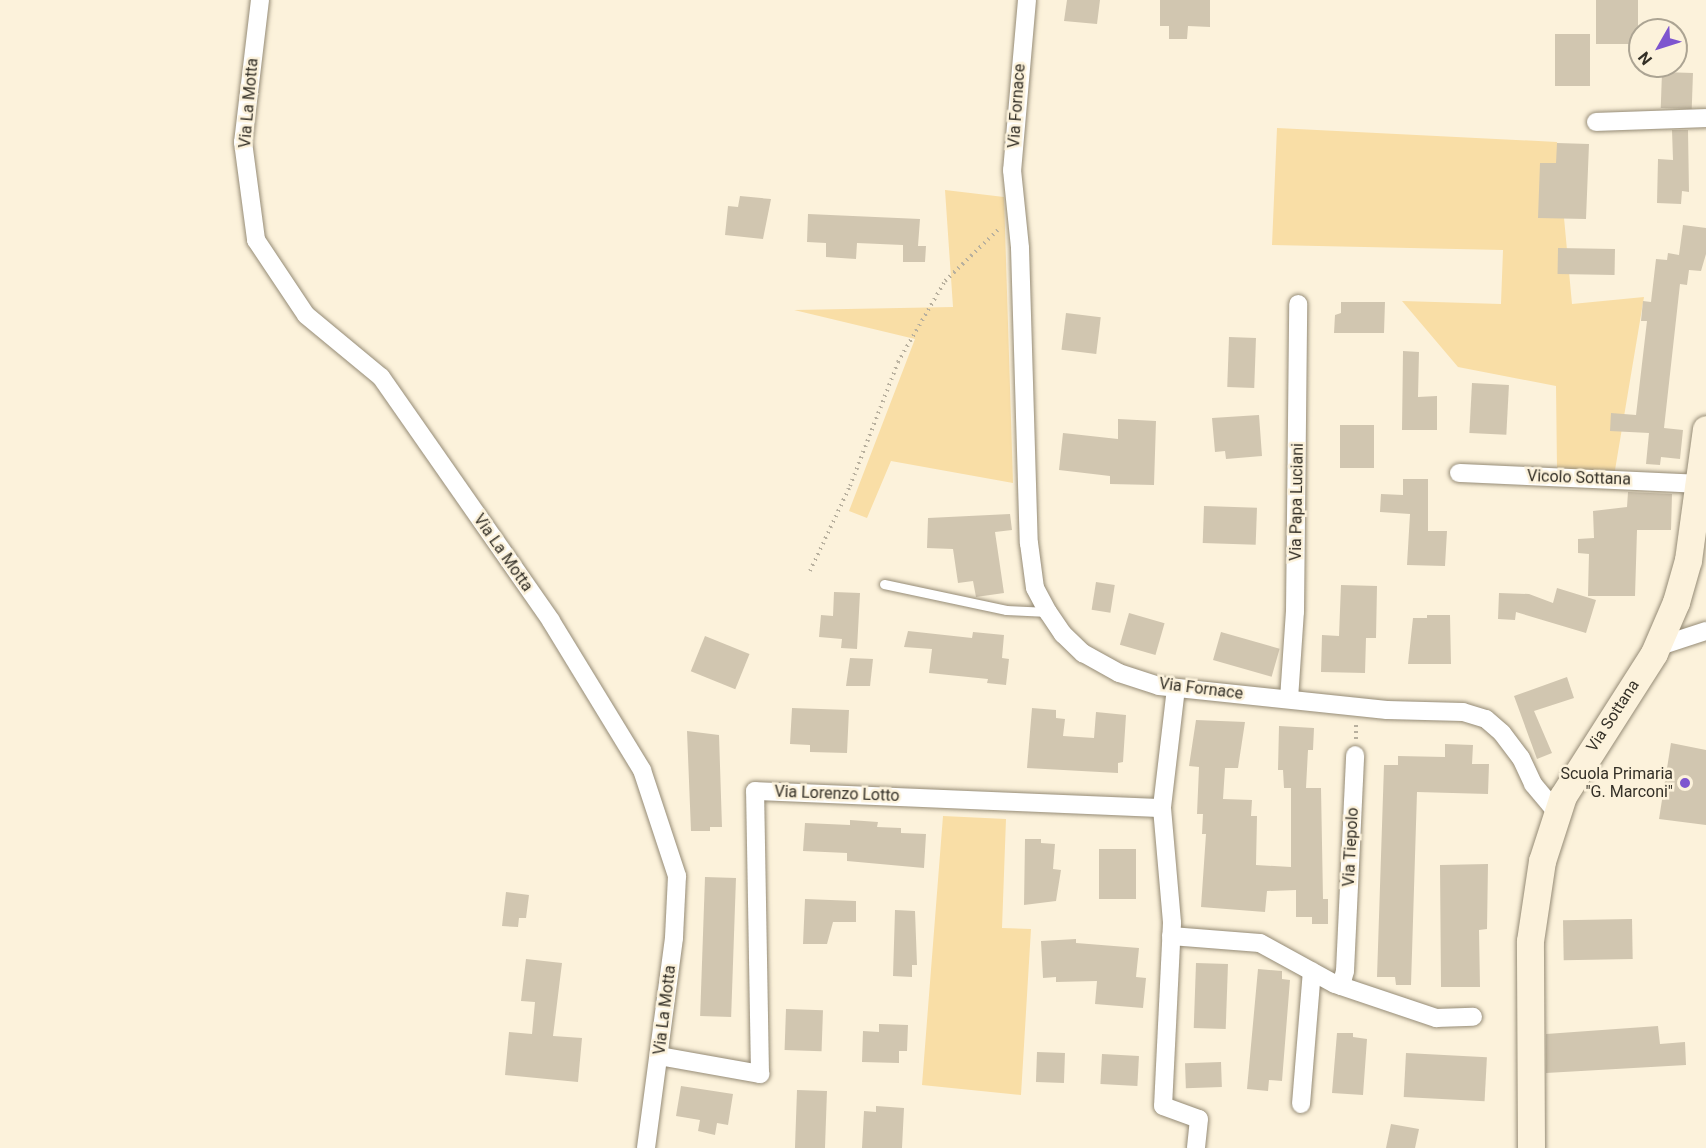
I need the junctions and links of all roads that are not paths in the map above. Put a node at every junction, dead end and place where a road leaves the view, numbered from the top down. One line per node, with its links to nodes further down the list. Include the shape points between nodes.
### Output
1 (260, 0): 22 (street, Via La Motta, via 243,142 256,240 306,315 381,376 551,621 642,770 677,876 674,938)
2 (1027, 0): 10 (street, Via Fornace, via 1012,170 1029,543 1035,588)
3 (1706, 118): 4 (street)
4 (1596, 122)
5 (1298, 304): 14 (street, Via Papa Luciani, via 1295,590)
6 (1706, 429): 8 (street, Via Sottana)
7 (1459, 473): 8 (street, Vicolo Sottana)
8 (1699, 483): 12 (street, Via Sottana, via 1688,560)
9 (884, 584): 10 (lane, via 1006,610)
10 (1048, 612): 13 (street, Via Fornace, via 1083,653 1119,673)
11 (1706, 631): 12 (street)
12 (1657, 647): 17 (street, Via Sottana, via 1601,732)
13 (1176, 688): 14 (street, Via Fornace); 16 (street)
14 (1289, 699): 17 (street, Via Fornace, via 1463,712 1486,719 1509,741 1533,784)
15 (1355, 755): 20 (street, Via Tiepolo, via 1345,971)
16 (1162, 808): 18 (street); 22 (street, Via Lorenzo Lotto, via 755,791 760,1074)
17 (1556, 811): 26 (street, Via Sottana, via 1542,861 1530,941)
18 (1172, 936): 19 (street, via 1260,943); 25 (street, via 1163,1106 1199,1119)
19 (1312, 971): 20 (street); 23 (street)
20 (1341, 986): 21 (street, via 1436,1018)
21 (1473, 1017)
22 (659, 1056): 24 (street, Via La Motta)
23 (1301, 1104)
24 (646, 1148)
25 (1196, 1148)
26 (1531, 1148)

